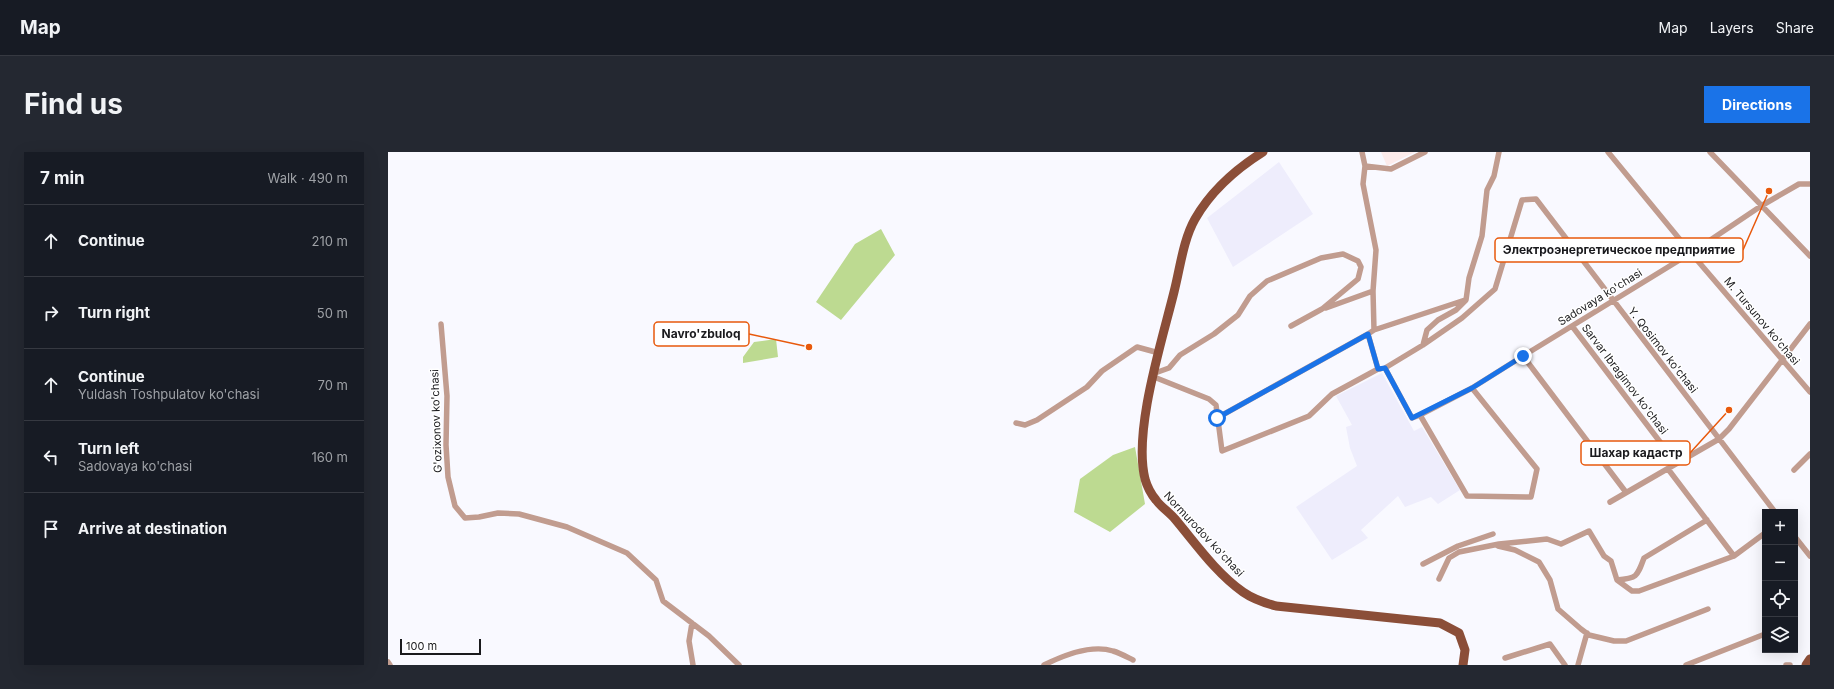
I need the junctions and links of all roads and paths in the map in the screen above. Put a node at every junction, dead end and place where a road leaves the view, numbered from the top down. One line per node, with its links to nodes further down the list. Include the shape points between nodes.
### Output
1 (1263, 152): 23 (main road, Normurodov ko'chasi, via 1238,169 1208,200 1194,221)
2 (1362, 152): 7 (street)
3 (1425, 152): 7 (street, via 1391,169)
4 (1498, 152): 13 (street, via 1494,176 1487,190 1482,236 1469,278)
5 (1608, 152): 10 (street, M. Tursunov ko'chasi)
6 (1710, 152): 9 (street)
7 (1365, 166): 12 (street, via 1363,184 1376,250)
8 (1810, 184): 9 (street, Sadovaya ko'chasi, via 1799,184)
9 (1761, 206): 10 (street, Sadovaya ko'chasi); 11 (street)
10 (1691, 253): 14 (street, Sadovaya ko'chasi); 25 (street, M. Tursunov ko'chasi)
11 (1810, 256)
12 (1373, 291): 15 (street); 20 (street)
13 (1466, 300): 20 (street); 22 (street, via 1427,330)
14 (1612, 301): 19 (street, Sadovaya ko'chasi); 22 (street, Y. Qosimov ko'chasi, via 1536,199 1522,200 1495,289 1462,318); 34 (street, Y. Qosimov ko'chasi)
15 (1322, 309): 18 (street); 28 (street, via 1358,279 1361,267 1358,261 1343,254 1321,258 1267,281 1250,296 1238,315 1214,334 1180,355 1169,368)
16 (441, 324): 53 (street, G'ozixonov ko'chasi, via 447,396 448,477 455,506 465,518 498,513 519,514 567,527 627,553 656,580 663,601)
17 (1810, 324): 25 (street)
18 (1291, 326)
19 (1572, 326): 24 (street, Sadovaya ko'chasi); 36 (street, Sarvar Ibragimov ko'chasi)
20 (1374, 330): 21 (street)
21 (1368, 334): 27 (street); 32 (street)
22 (1423, 346): 26 (street)
23 (1159, 353): 28 (main road, Normurodov ko'chasi); 33 (street, via 1137,347 1102,371 1087,387 1037,420 1025,425)
24 (1523, 356): 29 (street, Sadovaya ko'chasi); 39 (street)
25 (1782, 360): 30 (street, M. Tursunov ko'chasi); 34 (street)
26 (1385, 368): 27 (street); 31 (street, via 1412,418)
27 (1378, 369): 32 (street, via 1332,394 1309,416 1222,451)
28 (1154, 375): 32 (street, via 1209,398 1216,405); 64 (main road, Normurodov ko'chasi, via 1143,439 1147,486 1156,501 1169,512 1231,582 1252,597 1276,606 1434,622 1447,626 1459,633 1462,639 1465,656)
29 (1472, 388): 31 (street, Sadovaya ko'chasi); 31 (street, via 1537,469 1531,497 1466,496)
30 (1810, 392)
31 (1420, 415)
32 (1217, 418)
33 (1016, 423)
34 (1719, 439): 36 (street); 41 (street, Y. Qosimov ko'chasi)
35 (1810, 454): 38 (street)
36 (1676, 463): 37 (street)
37 (1668, 469): 39 (street); 42 (street)
38 (1794, 470)
39 (1625, 491): 40 (street)
40 (1610, 502)
41 (1773, 509)
42 (1707, 520): 47 (street); 51 (street, via 1644,558 1640,572 1633,578)
43 (1493, 534): 49 (street, via 1458,546)
44 (1762, 535): 47 (street)
45 (1798, 541): 48 (street)
46 (1496, 545): 50 (street, via 1459,552 1449,558); 51 (street, via 1547,539 1561,544 1590,531 1604,556 1611,562); 54 (street, via 1515,550 1539,562 1550,580 1558,609)
47 (1734, 556): 51 (street, via 1639,591 1632,591)
48 (1810, 556)
49 (1424, 564)
50 (1438, 579)
51 (1617, 580)
52 (1708, 609): 54 (street, via 1626,641 1614,641)
53 (692, 623): 61 (street, via 689,642); 62 (street, G'ozixonov ko'chasi)
54 (1587, 633): 66 (street)
55 (1762, 635): 67 (street)
56 (1505, 658): 65 (street, via 1550,644)
57 (1810, 659): 70 (main road)
58 (1133, 660): 63 (street, via 1113,651 1093,648 1069,654)
59 (388, 662): 60 (street)
60 (390, 665)
61 (693, 665)
62 (738, 665)
63 (1044, 665)
64 (1463, 665)
65 (1565, 665)
66 (1578, 665)
67 (1686, 665)
68 (1786, 665): 69 (street)
69 (1790, 665)
70 (1806, 665)

